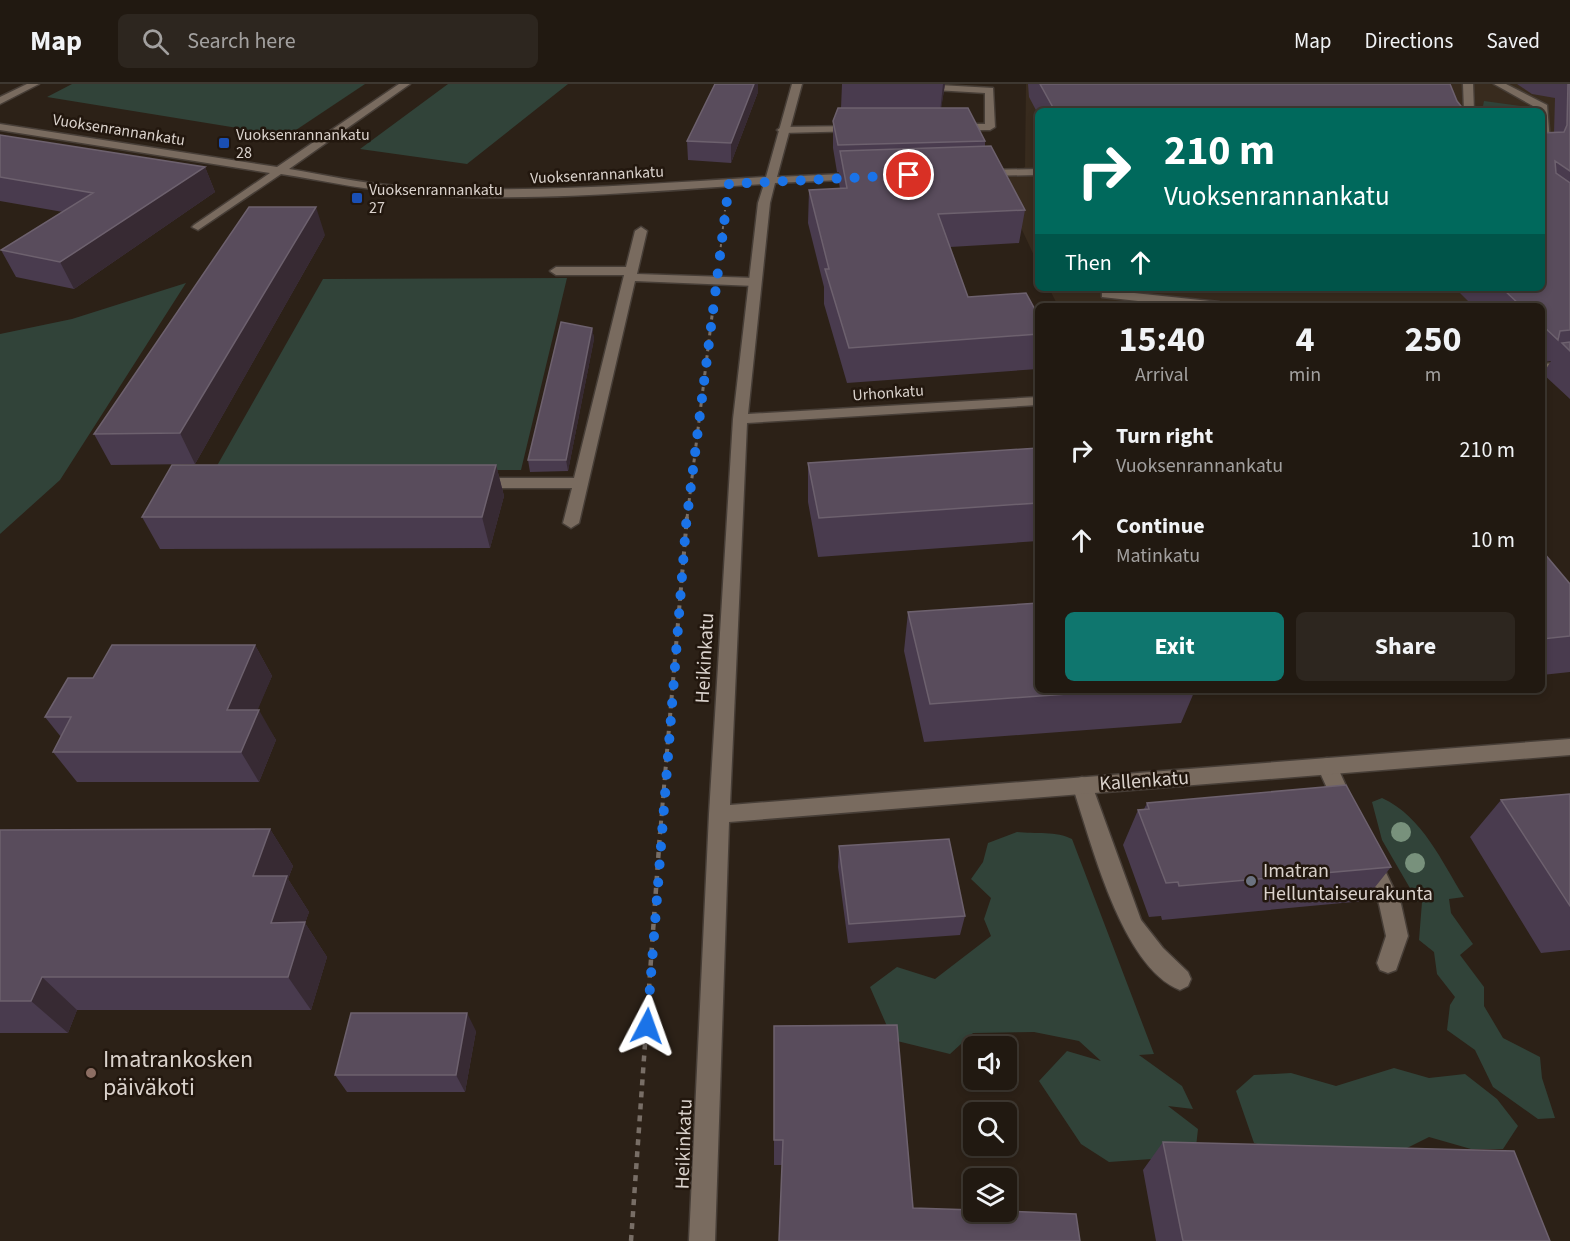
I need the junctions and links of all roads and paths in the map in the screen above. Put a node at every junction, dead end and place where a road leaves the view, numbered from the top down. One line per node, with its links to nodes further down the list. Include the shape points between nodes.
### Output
1 (34, 84): 7 (street)
2 (405, 84): 16 (street)
3 (797, 84): 14 (street, Heikinkatu)
4 (1468, 84): 8 (street)
5 (1499, 84): 9 (street)
6 (908, 86): 12 (street, via 990,90 990,127)
7 (0, 101)
8 (1468, 108)
9 (1544, 108)
10 (1545, 122): 15 (street)
11 (0, 127): 16 (street, Vuoksenrannankatu)
12 (944, 128)
13 (862, 129): 14 (street)
14 (782, 130): 20 (street, Heikinkatu)
15 (1545, 152)
16 (282, 171): 21 (street, Vuoksenrannankatu, via 395,189 459,194); 22 (street)
17 (1035, 172): 18 (street)
18 (966, 174)
19 (872, 176): 20 (street, Vuoksenrannankatu)
20 (769, 180): 21 (street, Vuoksenrannankatu); 27 (street, Heikinkatu)
21 (729, 184): 26 (path)
22 (198, 227)
23 (641, 231): 25 (street)
24 (556, 271): 25 (street)
25 (631, 274): 26 (street); 35 (street)
26 (716, 281): 27 (street); 43 (path, via 686,525)
27 (755, 282): 33 (street, Heikinkatu)
28 (1106, 294): 29 (street)
29 (1191, 303)
30 (1570, 366): 31 (street)
31 (1545, 368)
32 (1035, 400): 33 (street, Urhonkatu)
33 (740, 419): 40 (street, Heikinkatu)
34 (499, 483): 35 (street)
35 (581, 483): 36 (street)
36 (571, 523)
37 (1570, 747): 38 (street, Kallenkatu)
38 (1327, 766): 39 (street, Kallenkatu); 41 (street, via 1390,904 1397,936)
39 (1082, 785): 40 (street, Kallenkatu); 42 (street, via 1132,925)
40 (719, 814): 44 (street, Heikinkatu)
41 (1388, 963)
42 (1180, 979)
43 (632, 1241)
44 (702, 1241)

